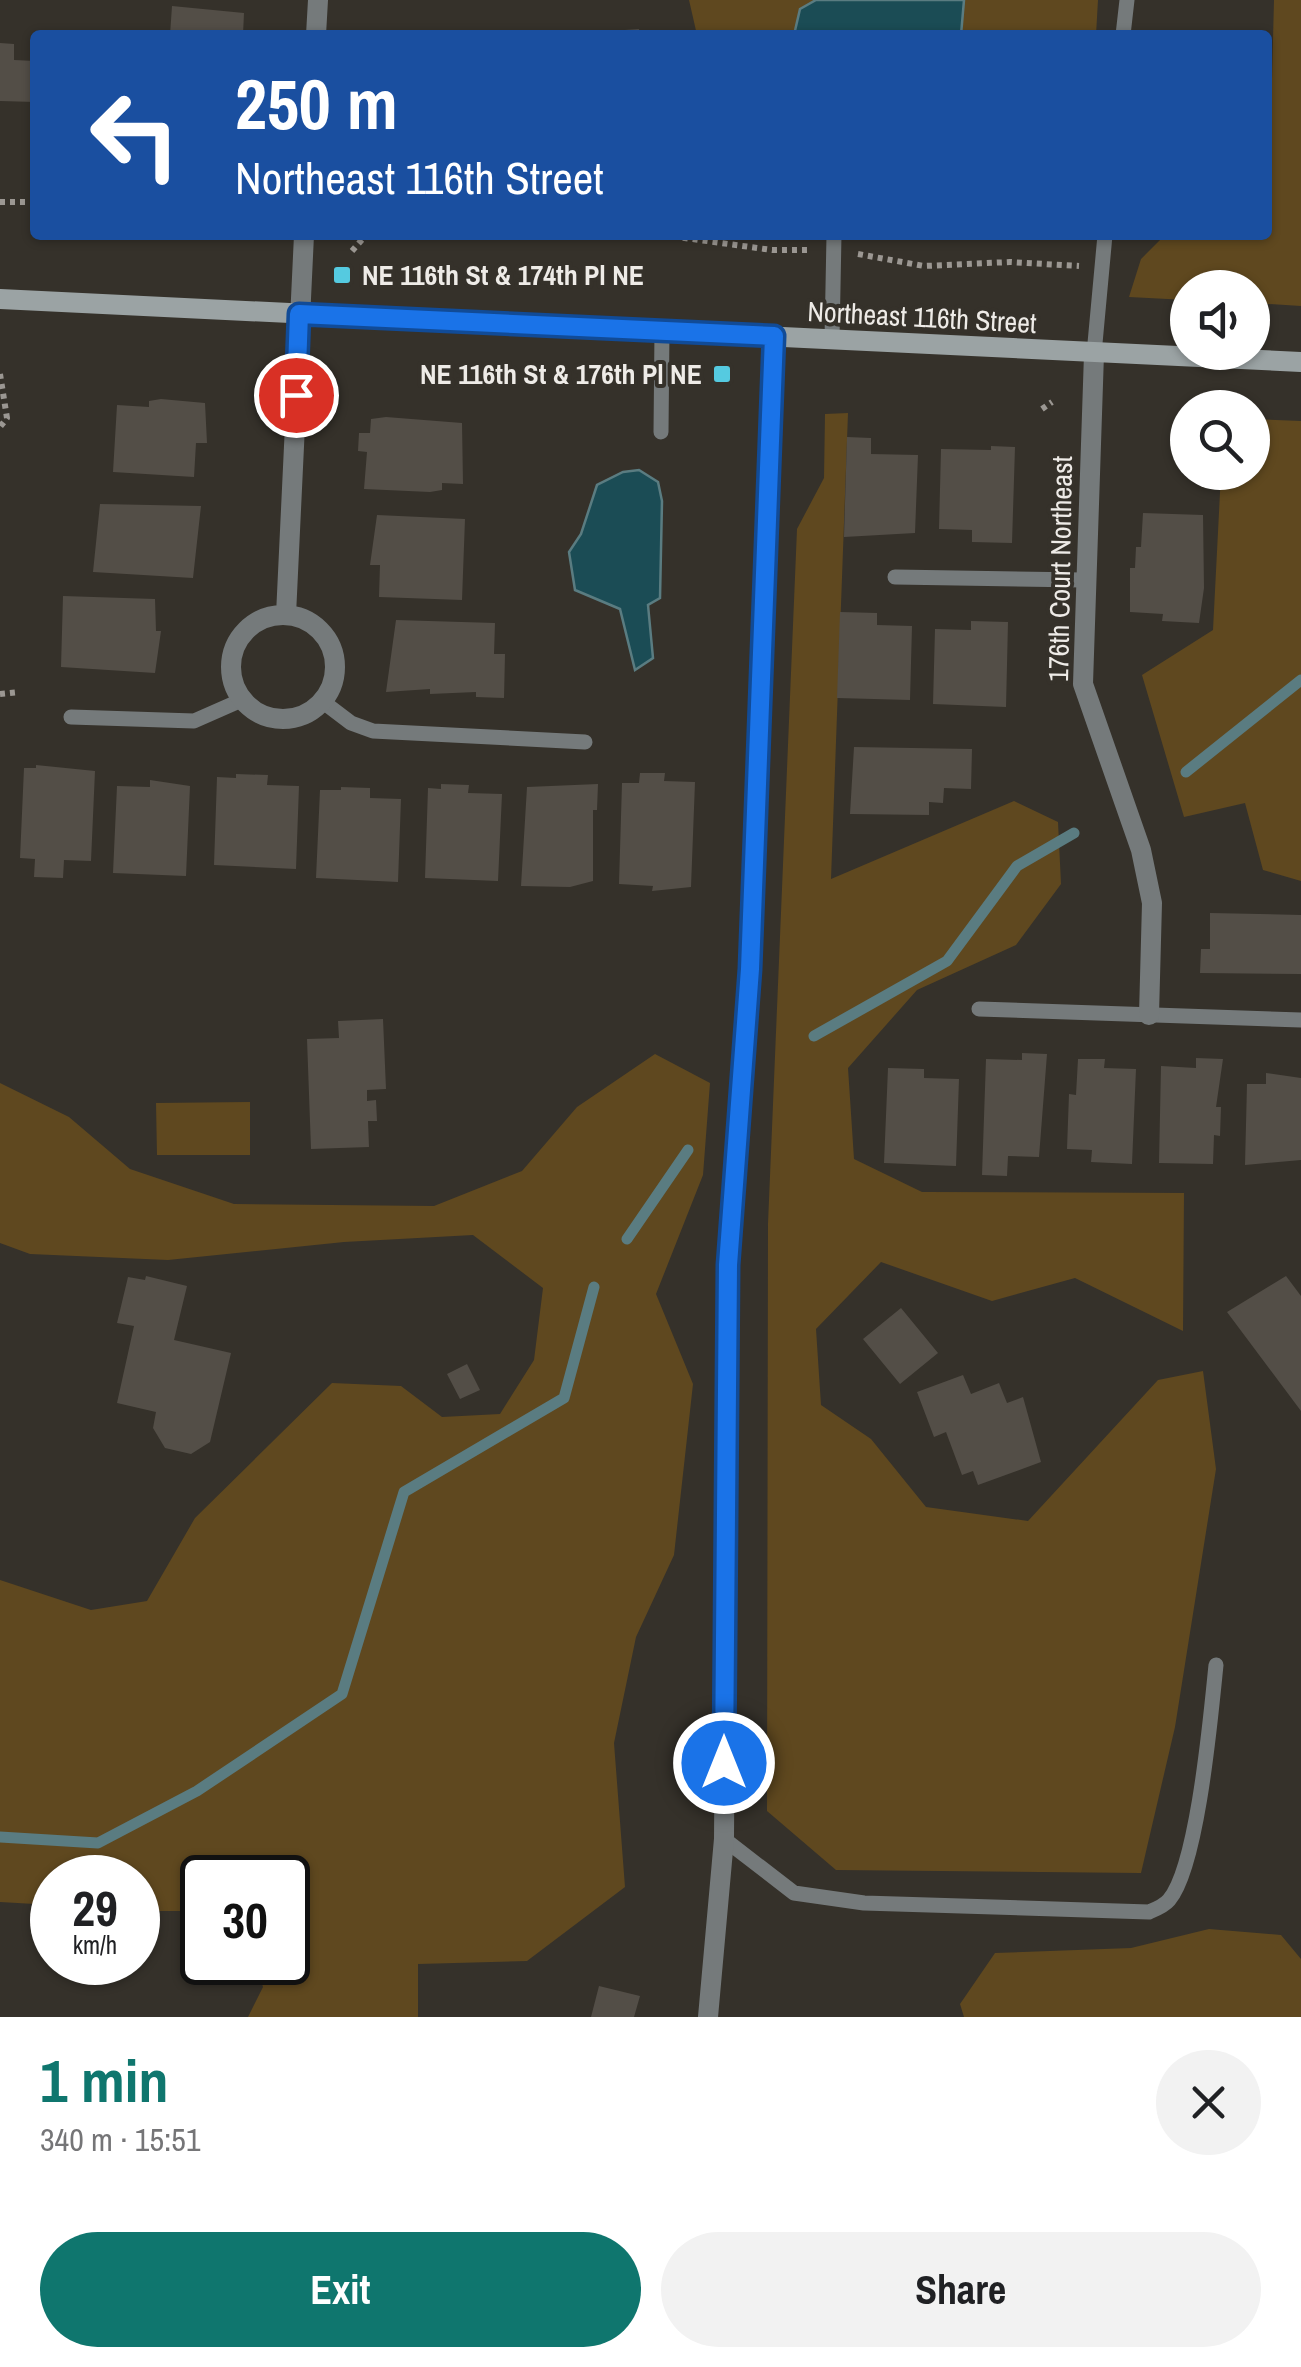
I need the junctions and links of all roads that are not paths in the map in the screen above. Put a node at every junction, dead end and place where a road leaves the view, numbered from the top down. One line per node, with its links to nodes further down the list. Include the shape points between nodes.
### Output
1 (318, 0): 3 (street)
2 (1127, 0): 4 (lane)
3 (316, 30)
4 (1124, 30)
5 (304, 240): 9 (street)
6 (1105, 240): 13 (lane)
7 (833, 243): 12 (lane)
8 (0, 299): 9 (street, Northeast 116th Street)
9 (299, 314): 10 (street, Northeast 116th Street); 18 (street)
10 (662, 331): 11 (street, Northeast 116th Street); 15 (lane)
11 (774, 336): 12 (street, Northeast 116th Street); 27 (street, via 750,969 728,1265)
12 (832, 340): 13 (street, Northeast 116th Street)
13 (1094, 354): 14 (street, Northeast 116th Street); 17 (street, 176th Court Northeast)
14 (1301, 362)
15 (661, 432)
16 (895, 576): 17 (lane)
17 (1083, 580): 24 (street, 176th Court Northeast, via 1083,684 1141,850 1152,903)
18 (286, 615): 19 (street, via 255,622 235,648 233,680); 20 (street, via 316,626 334,654 332,686)
19 (244, 699): 20 (street, via 280,719); 21 (lane, via 194,721)
20 (322, 701): 22 (lane, via 373,731)
21 (71, 717)
22 (585, 742)
23 (979, 1009): 24 (lane)
24 (1149, 1015): 25 (lane)
25 (1301, 1020)
26 (1216, 1665): 27 (lane, via 1206,1772 1178,1884 1168,1902 1149,1912 864,1903 794,1892)
27 (724, 1839): 28 (street)
28 (708, 2017)

